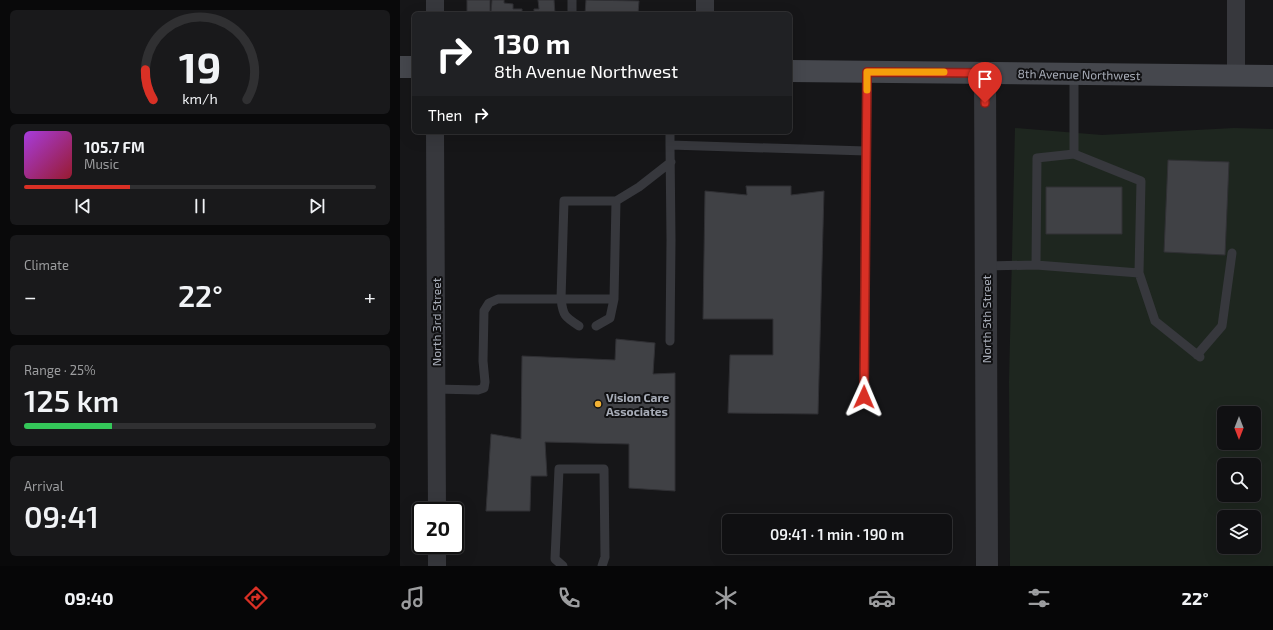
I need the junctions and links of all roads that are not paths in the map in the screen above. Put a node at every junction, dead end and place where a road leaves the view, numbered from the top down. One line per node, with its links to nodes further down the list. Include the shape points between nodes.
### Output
1 (435, 0): 5 (street)
2 (572, 0): 6 (lane)
3 (704, 0): 7 (street)
4 (1236, 0): 14 (street)
5 (435, 12)
6 (572, 12)
7 (704, 12)
8 (400, 67): 9 (main road)
9 (412, 67)
10 (792, 71): 11 (main road, 8th Avenue Northwest)
11 (867, 72): 12 (main road, 8th Avenue Northwest); 19 (lane)
12 (985, 73): 13 (main road, 8th Avenue Northwest); 25 (street, North 5th Street)
13 (1074, 74): 14 (main road, 8th Avenue Northwest); 20 (lane)
14 (1236, 75): 15 (main road, 8th Avenue Northwest)
15 (1273, 76)
16 (435, 134): 32 (street, North 3rd Street)
17 (670, 134): 18 (lane)
18 (670, 146): 19 (lane); 21 (lane)
19 (866, 151): 33 (lane)
20 (1074, 154): 24 (lane, via 1037,158); 26 (lane, via 1140,180)
21 (671, 162): 22 (lane); 31 (lane)
22 (616, 201): 27 (lane, via 564,201); 28 (lane)
23 (1232, 252): 26 (lane, via 1222,326 1198,356 1155,321)
24 (1036, 265): 25 (lane); 26 (lane)
25 (986, 266): 39 (street, North 5th Street)
26 (1139, 273)
27 (561, 299): 28 (lane); 29 (lane, via 566,318); 32 (lane, via 498,299 489,303 484,311 484,388)
28 (614, 299): 30 (lane, via 610,318)
29 (579, 326)
30 (596, 326)
31 (670, 341)
32 (436, 389): 34 (street, North 3rd Street)
33 (864, 397)
34 (437, 502)
35 (437, 554): 36 (street)
36 (437, 566)
37 (563, 566): 38 (lane, via 555,559 559,469 604,469 605,557)
38 (602, 566)
39 (987, 566)

